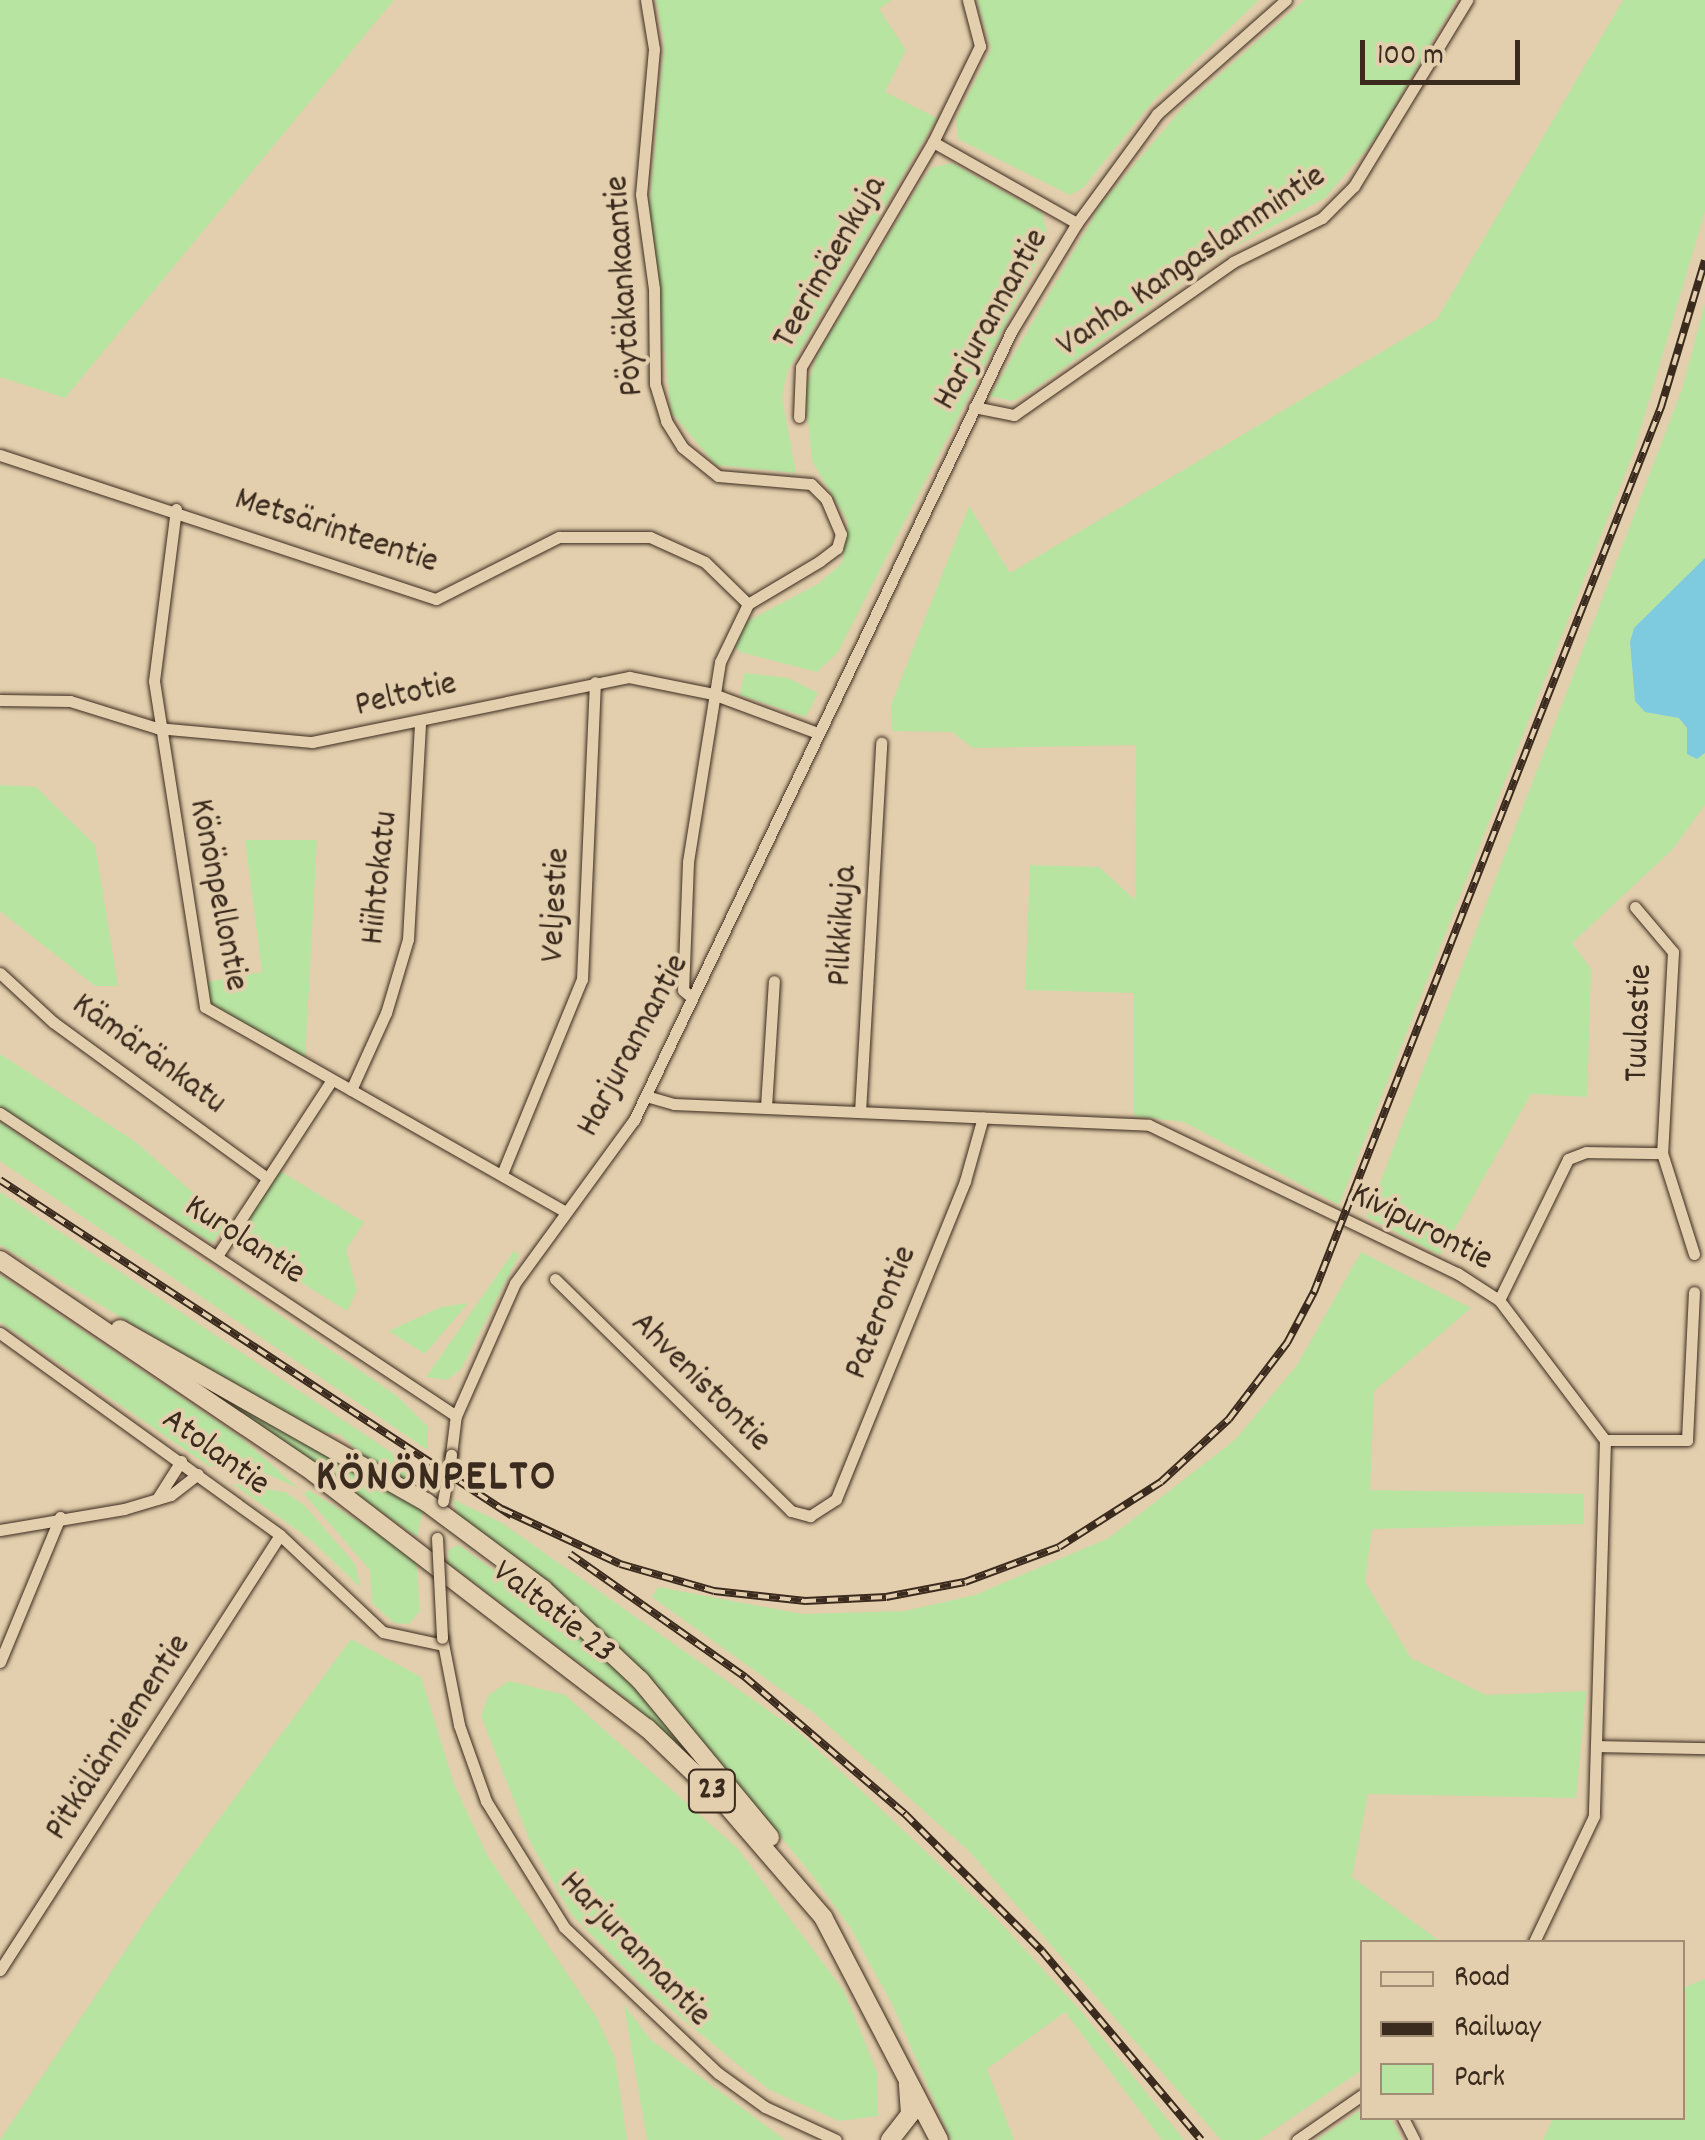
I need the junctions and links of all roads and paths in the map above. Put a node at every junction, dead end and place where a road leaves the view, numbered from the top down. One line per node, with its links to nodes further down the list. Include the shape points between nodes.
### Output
1 (646, 0): 11 (street, Pöytäkankaantie, via 654,49 640,194 654,289 655,384 666,421 682,447 718,476 811,484 841,534 837,548 820,561)
2 (968, 0): 5 (street, Teerimäenkuja, via 980,46)
3 (1286, 0): 6 (street, Harjurannantie, via 1157,114)
4 (1467, 0): 7 (street, Vanha Kangaslammintie, via 1354,186 1322,218 1233,262 1014,415)
5 (933, 142): 6 (street); 8 (street, Teerimäenkuja, via 801,368)
6 (1076, 223): 7 (street, Harjurannantie)
7 (974, 407): 17 (street, Harjurannantie)
8 (799, 417)
9 (0, 455): 10 (street, Metsärinteentie)
10 (176, 508): 11 (street, Metsärinteentie, via 436,600 559,537 650,537 704,562); 16 (street, Könönpellontie, via 156,628)
11 (748, 604): 13 (street, via 727,642)
12 (595, 682): 13 (street, Peltotie, via 629,677); 15 (street, Peltotie); 31 (street, Veljestie, via 582,979)
13 (713, 694): 17 (street, Peltotie); 22 (street, via 688,862 684,990)
14 (0, 700): 16 (street, Peltotie, via 70,701)
15 (420, 722): 16 (street, Peltotie, via 312,742); 24 (street, Hiihtokatu, via 408,939)
16 (156, 728): 23 (street, Könönpellontie, via 205,1007)
17 (818, 733): 22 (street, Harjurannantie)
18 (881, 742): 27 (street, Pilkkikuja)
19 (1635, 907): 30 (street, Tuulastie, via 1673,952)
20 (0, 973): 32 (street, Kämäränkatu, via 52,1022)
21 (774, 981): 26 (street)
22 (692, 996): 25 (street, Harjurannantie)
23 (332, 1080): 24 (street, Könönpellontie); 32 (street)
24 (352, 1090): 31 (street, Könönpellontie)
25 (646, 1096): 26 (street, Kivipurontie, via 674,1104); 33 (street, Harjurannantie, via 616,1148)
26 (766, 1107): 27 (street, Kivipurontie)
27 (860, 1112): 29 (street, Kivipurontie)
28 (0, 1113): 35 (street, Kurolantie)
29 (983, 1117): 39 (street, Kivipurontie, via 1168,1130); 47 (street, Paterontie, via 965,1181 836,1500)
30 (1662, 1152): 34 (street, Tuulastie); 39 (street, via 1586,1152 1568,1159)
31 (502, 1174): 33 (street, Könönpellontie)
32 (267, 1178): 35 (street)
33 (564, 1211): 41 (street, Harjurannantie, via 516,1283)
34 (1694, 1254)
35 (216, 1256): 41 (street, Kurolantie)
36 (2, 1261): 46 (highway); 55 (highway, Valtatie 23 / 23, via 313,1472 558,1656 722,1800)
37 (556, 1279): 47 (street, Ahvenistontie, via 790,1511)
38 (1694, 1292): 42 (street, via 1687,1440)
39 (1500, 1300): 42 (street, Kivipurontie)
40 (0, 1333): 43 (street, Atolantie)
41 (456, 1416): 46 (street, Harjurannantie, bridge)
42 (1605, 1440): 53 (street)
43 (182, 1461): 44 (street, Atolantie); 45 (street)
44 (198, 1474): 45 (street); 50 (street, Atolantie)
45 (157, 1498): 48 (street)
46 (442, 1506): 51 (street, Harjurannantie, bridge, via 437,1538); 55 (highway, via 640,1680 771,1839)
47 (810, 1516)
48 (60, 1517): 49 (street); 52 (street)
49 (0, 1530)
50 (280, 1534): 51 (street, Atolantie, via 383,1632); 57 (street, Pitkälänniementie)
51 (443, 1642): 60 (street, Harjurannantie, via 459,1725 486,1801 564,1926 718,2073 765,2107)
52 (0, 1662)
53 (1599, 1746): 54 (street); 56 (street, via 1586,1839)
54 (1705, 1748)
55 (824, 1916): 58 (highway, Valtatie 23 / 23)
56 (1535, 1940)
57 (0, 1970)
58 (906, 2068): 61 (highway, via 910,2114); 62 (highway, Valtatie 23 / 23)
59 (1360, 2096): 63 (street)
60 (836, 2140)
61 (890, 2140)
62 (940, 2140)
63 (1297, 2140)

